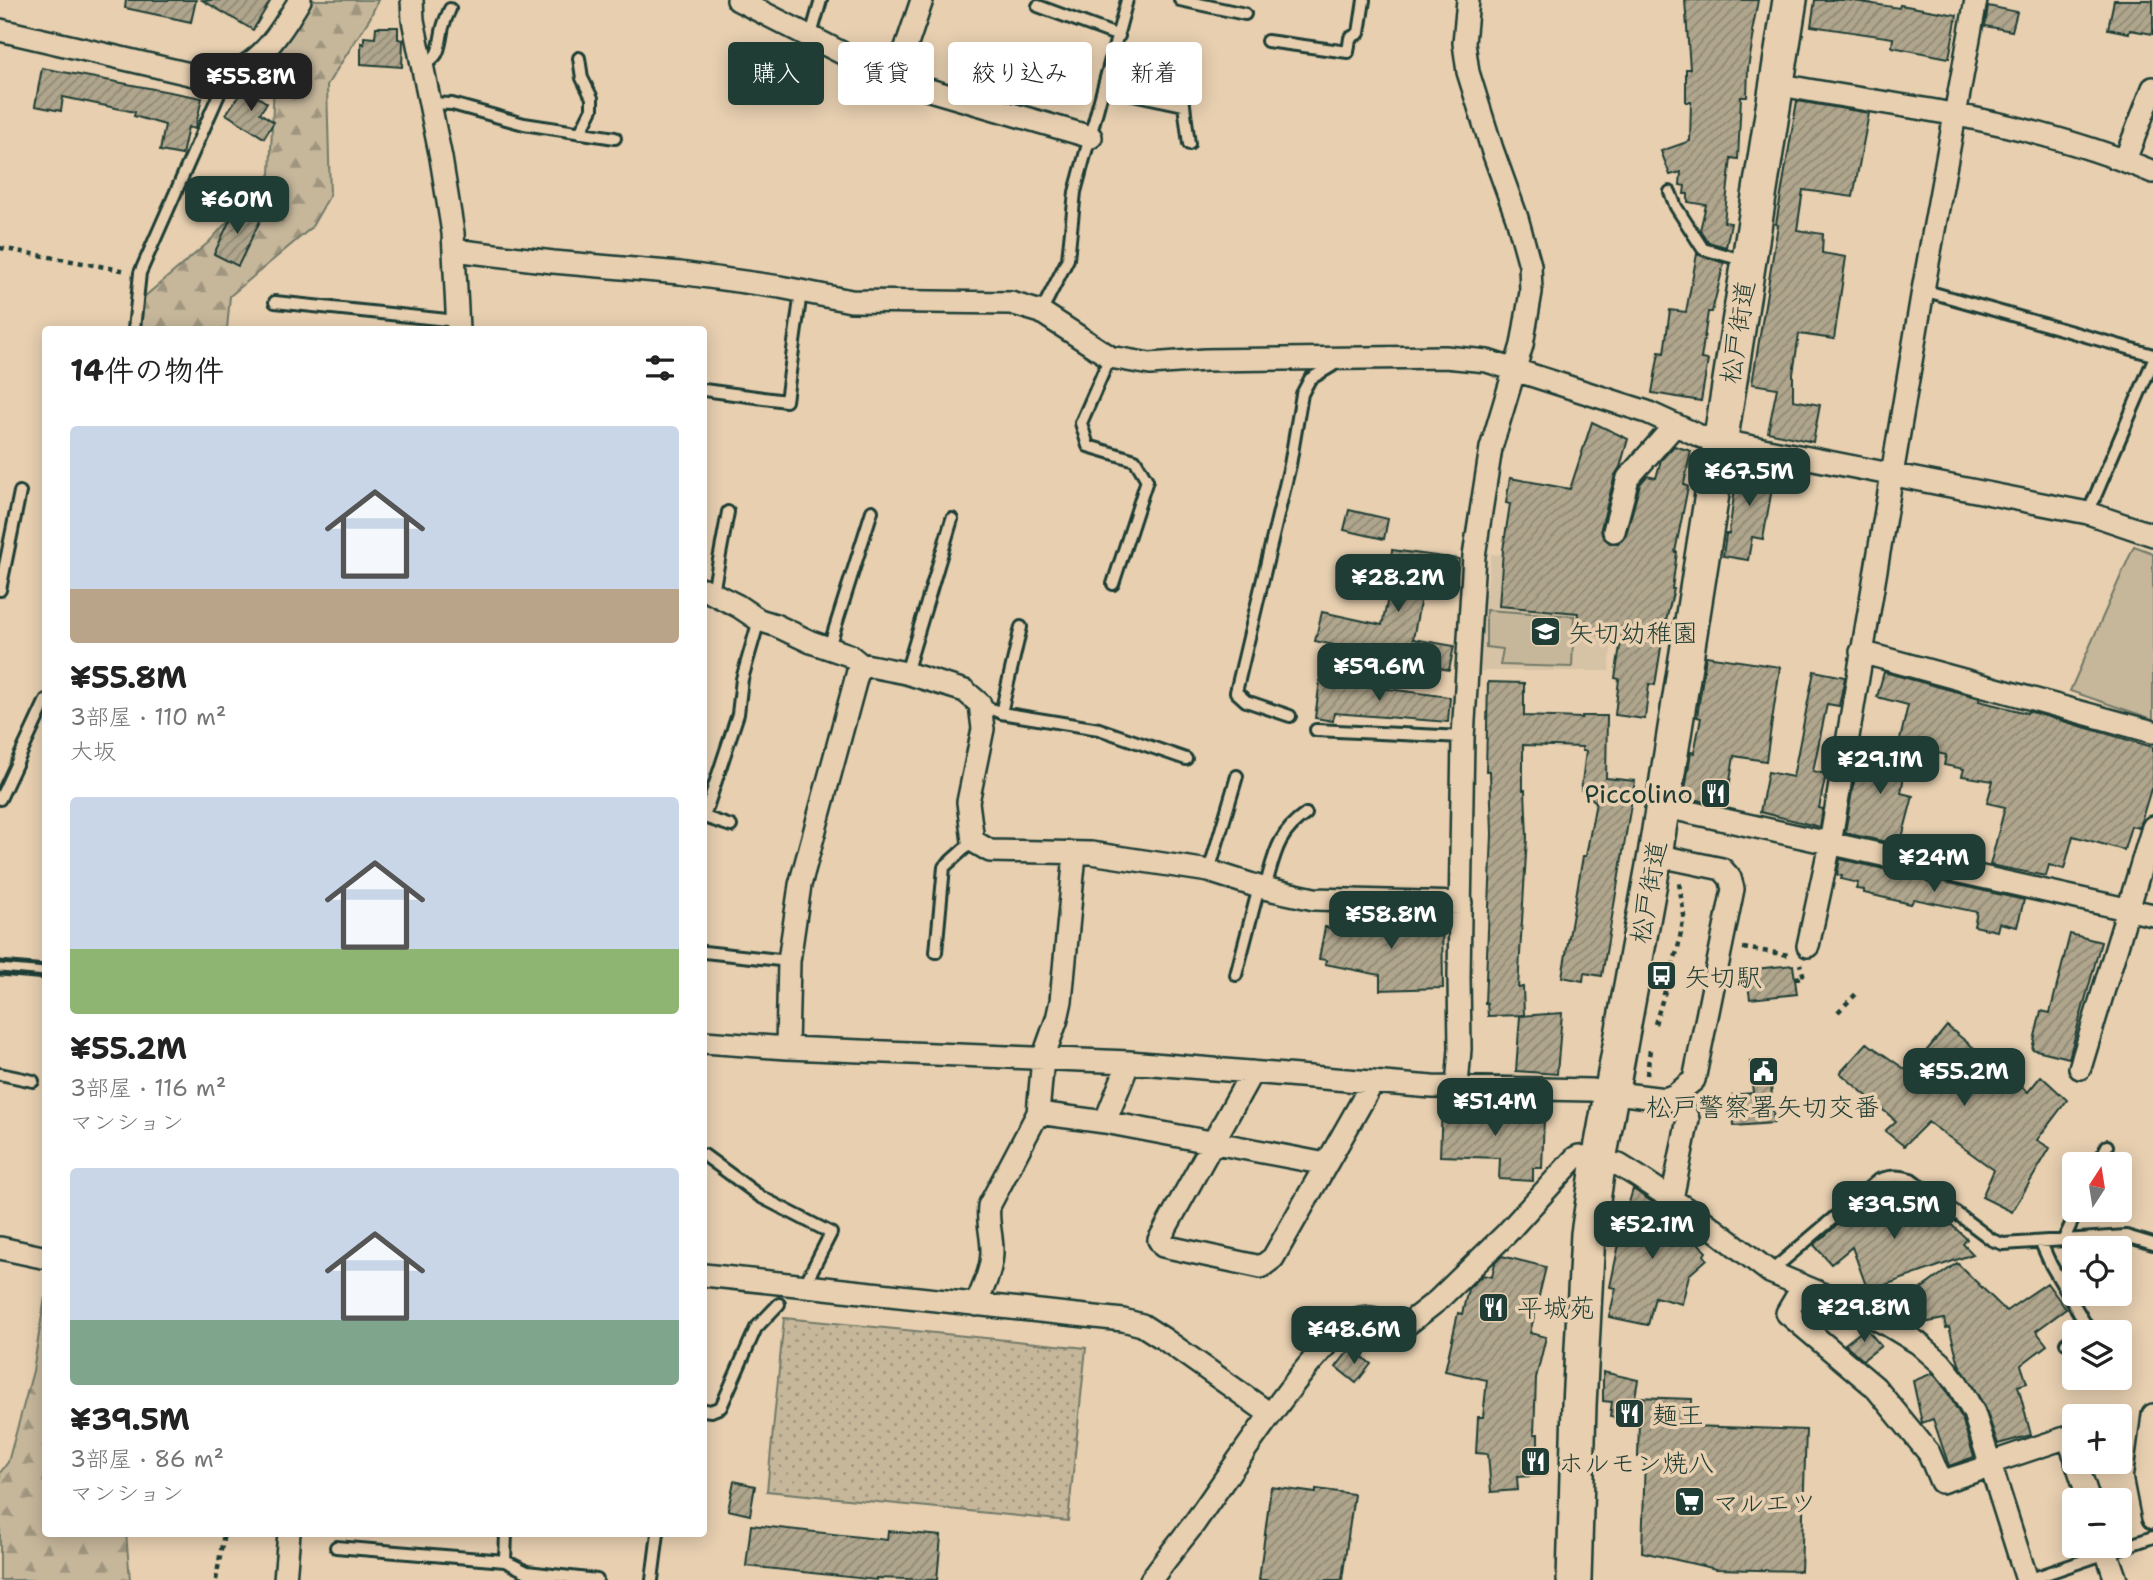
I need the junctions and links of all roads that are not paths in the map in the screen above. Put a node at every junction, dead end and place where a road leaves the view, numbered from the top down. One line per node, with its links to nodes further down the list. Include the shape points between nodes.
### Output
1 (300, 0): 23 (street, via 277,37 249,66)
2 (412, 0): 22 (street)
3 (738, 0): 16 (street)
4 (821, 0): 16 (lane)
5 (922, 0): 19 (street)
6 (1127, 0): 17 (lane)
7 (1180, 0): 14 (lane)
8 (1364, 0): 18 (lane, via 1359,33 1350,38 1348,52)
9 (1468, 0): 49 (street, via 1464,43 1468,72 1530,265 1529,309)
10 (1790, 0): 24 (main road, 松戸街道)
11 (1976, 0): 29 (street)
12 (1038, 6): 17 (lane)
13 (450, 9): 22 (lane, via 441,47 436,57)
14 (1245, 14)
15 (0, 30): 23 (street, via 211,79)
16 (811, 35): 20 (street)
17 (1119, 36): 25 (lane)
18 (1267, 41)
19 (908, 42)
20 (838, 49)
21 (579, 58): 30 (lane, via 592,99)
22 (422, 66): 28 (street)
23 (227, 76): 44 (lane, via 140,273)
24 (1777, 84): 29 (street); 38 (main road, 松戸街道)
25 (1104, 88): 31 (lane); 33 (lane, via 1184,105)
26 (2153, 88): 34 (street)
27 (934, 91): 31 (street)
28 (430, 103): 30 (lane); 37 (street)
29 (1954, 114): 34 (street); 39 (street)
30 (580, 132): 32 (lane)
31 (1091, 136): 42 (lane, via 1075,192 1068,259)
32 (615, 138)
33 (1189, 145)
34 (2125, 160): 35 (street)
35 (2153, 172)
36 (1670, 192): 38 (lane, via 1703,249)
37 (454, 250): 40 (street, via 680,273); 43 (street)
38 (1749, 261): 52 (main road, 松戸街道)
39 (1923, 290): 45 (lane); 53 (street)
40 (801, 292): 42 (street, via 851,301 1011,303); 50 (lane, via 786,401)
41 (275, 302): 43 (lane)
42 (1041, 312): 46 (street)
43 (457, 325)
44 (134, 326)
45 (2153, 355)
46 (1110, 357): 47 (street, via 1150,364); 61 (lane, via 1081,423 1088,446 1135,460 1147,480)
47 (1336, 359): 49 (street, via 1445,357); 73 (lane, via 1310,379 1302,394 1280,513 1236,692 1246,701)
48 (2153, 361): 57 (lane)
49 (1514, 369): 51 (street); 76 (street, via 1491,448 1474,556)
50 (707, 390)
51 (1675, 425): 52 (street); 59 (street, via 1628,478)
52 (1720, 441): 53 (street); 80 (main road, 松戸街道)
53 (1893, 474): 57 (street); 67 (street)
54 (20, 492): 62 (lane)
55 (872, 511): 66 (lane)
56 (728, 512): 63 (lane)
57 (2088, 513): 60 (street)
58 (953, 519): 69 (lane)
59 (1614, 531)
60 (2153, 535)
61 (1113, 583)
62 (0, 590)
63 (708, 590): 64 (street)
64 (759, 620): 66 (street); 81 (lane, via 742,679 738,714)
65 (1021, 627): 72 (lane)
66 (829, 647): 68 (street)
67 (1861, 652): 75 (street); 87 (street)
68 (860, 664): 69 (street); 98 (street, via 800,885)
69 (906, 673): 70 (street, via 965,691)
70 (980, 705): 72 (lane); 86 (street, via 982,729 968,802)
71 (42, 709): 79 (lane)
72 (1001, 713): 77 (lane, via 1099,729)
73 (1290, 716)
74 (1316, 730): 76 (lane)
75 (2153, 732)
76 (1463, 737): 92 (street)
77 (1186, 759)
78 (1237, 776): 90 (lane)
79 (0, 799)
80 (1662, 806): 87 (street); 89 (main road, 松戸街道)
81 (707, 808)
82 (1306, 814): 91 (lane, via 1289,826 1279,842)
83 (707, 818): 84 (lane)
84 (731, 826)
85 (2153, 827): 93 (street)
86 (973, 841): 88 (street, via 990,851); 97 (lane, via 944,867)
87 (1830, 844): 93 (street); 95 (street)
88 (1074, 854): 90 (street, via 1110,855); 102 (street, via 1061,1001)
89 (1666, 863): 110 (main road, 松戸街道); 111 (street, via 1722,869 1733,889 1693,1080)
90 (1209, 871): 91 (street)
91 (1262, 887): 92 (street, via 1314,899); 99 (lane)
92 (1461, 903): 109 (street)
93 (2127, 909): 94 (street); 104 (street)
94 (2153, 915)
95 (1808, 946)
96 (707, 952): 98 (lane)
97 (936, 952)
98 (789, 961): 101 (street)
99 (1236, 975)
100 (707, 1042): 101 (street)
101 (787, 1048): 102 (street)
102 (1043, 1058): 103 (street); 112 (street)
103 (1129, 1062): 105 (street); 113 (street)
104 (2080, 1068)
105 (1252, 1072): 108 (street); 114 (street)
106 (0, 1074): 107 (lane)
107 (33, 1081)
108 (1373, 1082): 109 (street); 119 (street)
109 (1457, 1086): 110 (street)
110 (1611, 1091): 111 (street, via 1665,1099); 118 (main road, 松戸街道)
111 (1675, 1095): 120 (street, via 1688,1119)
112 (1038, 1113): 113 (street); 132 (street, via 989,1206 992,1250 988,1278)
113 (1105, 1122): 114 (street)
114 (1214, 1142): 119 (street); 119 (street, via 1159,1240 1163,1246 1261,1267 1273,1258)
115 (2107, 1146): 116 (lane)
116 (2104, 1152)
117 (707, 1157): 129 (lane, via 761,1197 831,1233)
118 (1599, 1161): 120 (street, via 1619,1165); 135 (street, via 1575,1158 1506,1234 1405,1326 1361,1317 1353,1321 1332,1338); 153 (main road, 松戸街道, via 1585,1280)
119 (1326, 1164)
120 (1671, 1199): 127 (street)
121 (2132, 1238): 124 (lane)
122 (2062, 1239): 123 (lane)
123 (2041, 1243): 127 (lane, via 1992,1240 1911,1179 1888,1176); 133 (lane)
124 (2153, 1244)
125 (0, 1248): 126 (street)
126 (42, 1257)
127 (1770, 1272): 130 (street)
128 (707, 1275): 129 (street)
129 (804, 1286): 132 (street)
130 (1803, 1286): 138 (street, via 1888,1325 1941,1363 1974,1413); 138 (street, via 1787,1313 1875,1387 1929,1453 1941,1482)
131 (779, 1304): 134 (lane, via 756,1328 721,1407)
132 (976, 1305): 135 (street, via 1142,1325)
133 (2083, 1320)
134 (707, 1410)
135 (1270, 1414): 152 (street)
136 (2153, 1415): 139 (street, via 2145,1477)
137 (2062, 1439): 138 (street)
138 (1991, 1464): 154 (street)
139 (2153, 1518)
140 (289, 1537): 149 (street)
141 (506, 1537): 148 (lane)
142 (657, 1537): 151 (lane)
143 (2153, 1537): 144 (lane)
144 (2132, 1542)
145 (336, 1547): 148 (lane)
146 (2081, 1558): 154 (lane)
147 (2108, 1558): 155 (street)
148 (505, 1561): 150 (lane, via 527,1572)
149 (285, 1580)
150 (597, 1580)
151 (652, 1580)
152 (1151, 1580)
153 (1574, 1580)
154 (2028, 1580)
155 (2116, 1580)

